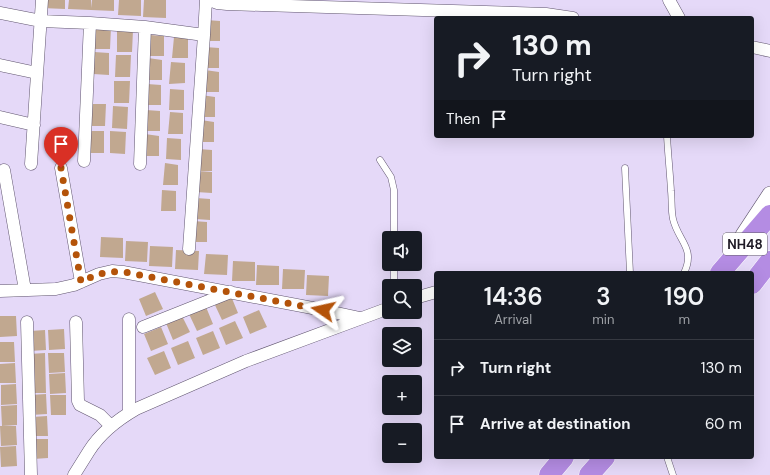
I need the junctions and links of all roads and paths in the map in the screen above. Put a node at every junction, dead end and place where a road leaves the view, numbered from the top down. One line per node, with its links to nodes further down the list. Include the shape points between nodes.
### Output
1 (42, 0): 9 (street)
2 (206, 0): 12 (street)
3 (209, 0): 5 (street, via 217,4)
4 (669, 0): 8 (street)
5 (400, 5): 7 (street)
6 (0, 12): 9 (street)
7 (560, 16)
8 (678, 16)
9 (41, 21): 10 (street); 16 (street)
10 (90, 23): 11 (street); 21 (street)
11 (145, 27): 12 (street); 23 (street)
12 (204, 35): 30 (street)
13 (754, 47): 14 (street)
14 (770, 50)
15 (0, 65): 16 (street)
16 (37, 73): 18 (street)
17 (0, 118): 18 (street)
18 (34, 125): 22 (street)
19 (667, 138): 33 (lane, via 673,218 688,248 688,265)
20 (380, 160): 29 (lane, via 391,177 394,190)
21 (84, 161)
22 (31, 164)
23 (140, 164)
24 (61, 168): 37 (street)
25 (624, 168): 32 (lane)
26 (4, 170): 38 (street)
27 (770, 194): 34 (street)
28 (770, 215): 35 (highway, NH48)
29 (394, 231)
30 (189, 249)
31 (770, 261): 36 (highway, NH48)
32 (630, 271)
33 (685, 271)
34 (720, 271)
35 (721, 271)
36 (754, 281)
37 (81, 282): 38 (street, via 66,288); 40 (street, via 100,274 124,272)
38 (25, 290): 39 (street)
39 (0, 291)
40 (231, 292): 44 (street); 48 (street)
41 (434, 293): 42 (street)
42 (422, 296)
43 (382, 310): 44 (street)
44 (360, 318): 49 (street, via 246,361)
45 (129, 319): 49 (street)
46 (27, 322): 54 (street)
47 (76, 322): 50 (street, via 78,401 80,405 100,415)
48 (143, 327)
49 (129, 414): 50 (street)
50 (111, 426): 55 (street, via 89,450)
51 (562, 459): 56 (highway)
52 (603, 459): 57 (highway)
53 (669, 459): 58 (lane)
54 (30, 475)
55 (74, 475)
56 (549, 475)
57 (590, 475)
58 (674, 475)

